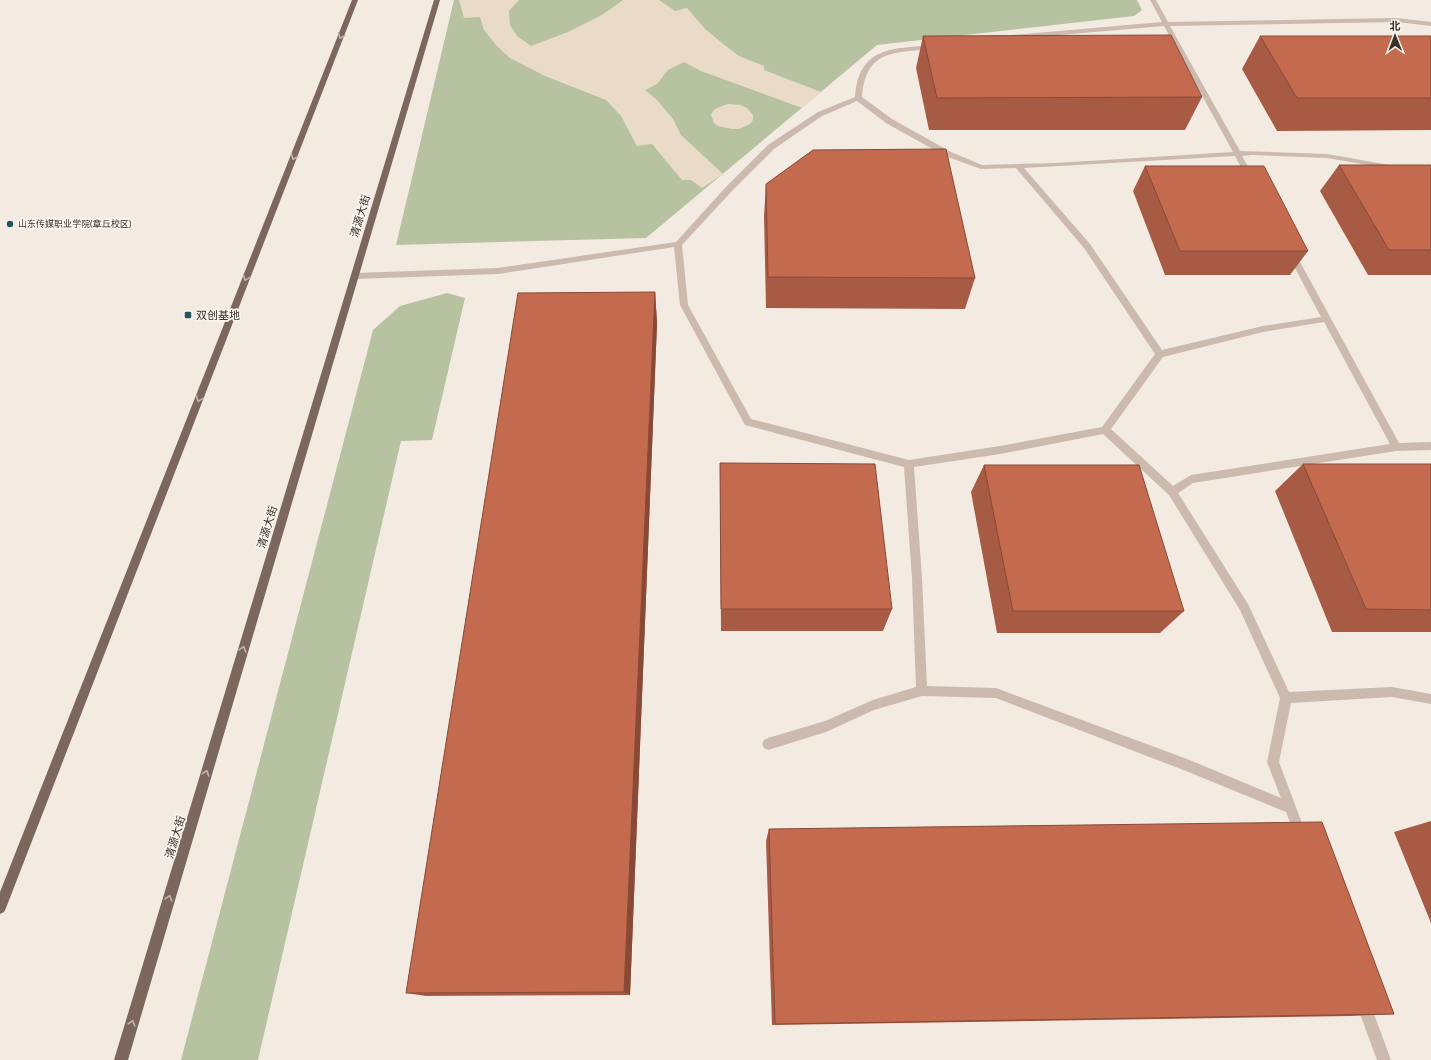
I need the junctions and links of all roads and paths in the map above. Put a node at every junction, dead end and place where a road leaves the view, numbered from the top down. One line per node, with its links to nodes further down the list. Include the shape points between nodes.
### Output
1 (356, 0): 29 (main road, one-way to 29)
2 (437, 0): 15 (main road, 清源大街)
3 (1153, 0): 4 (lane)
4 (1166, 24): 5 (lane, via 1397,20); 6 (lane); 9 (lane)
5 (1431, 24)
6 (1001, 38)
7 (940, 46): 8 (lane, via 880,54 863,70)
8 (858, 98): 10 (lane, via 890,121 948,154 981,168); 14 (lane, via 820,114 771,147)
9 (1238, 154): 10 (lane); 11 (lane, via 1327,156); 12 (lane)
10 (1018, 166): 17 (lane, via 1087,246)
11 (1400, 170)
12 (1252, 182)
13 (1286, 243): 16 (lane)
14 (678, 244): 15 (lane, via 498,271); 21 (lane, via 684,305 748,422)
15 (355, 276): 31 (main road, 清源大街, one-way to 15)
16 (1326, 319): 17 (lane, via 1263,329); 20 (lane)
17 (1160, 354): 18 (lane)
18 (1105, 430): 21 (lane); 22 (lane)
19 (1431, 446): 20 (lane)
20 (1396, 447): 22 (lane, via 1190,479)
21 (909, 464): 23 (lane)
22 (1172, 492): 24 (lane, via 1244,607)
23 (922, 691): 26 (lane, via 873,705 826,726); 27 (lane, via 996,693 1187,765)
24 (1286, 698): 25 (lane, via 1392,692); 27 (lane, via 1273,762)
25 (1431, 699)
26 (768, 744)
27 (1290, 808): 28 (lane)
28 (1304, 845)
29 (0, 908)
30 (1359, 993): 32 (lane)
31 (121, 1060)
32 (1384, 1060)

